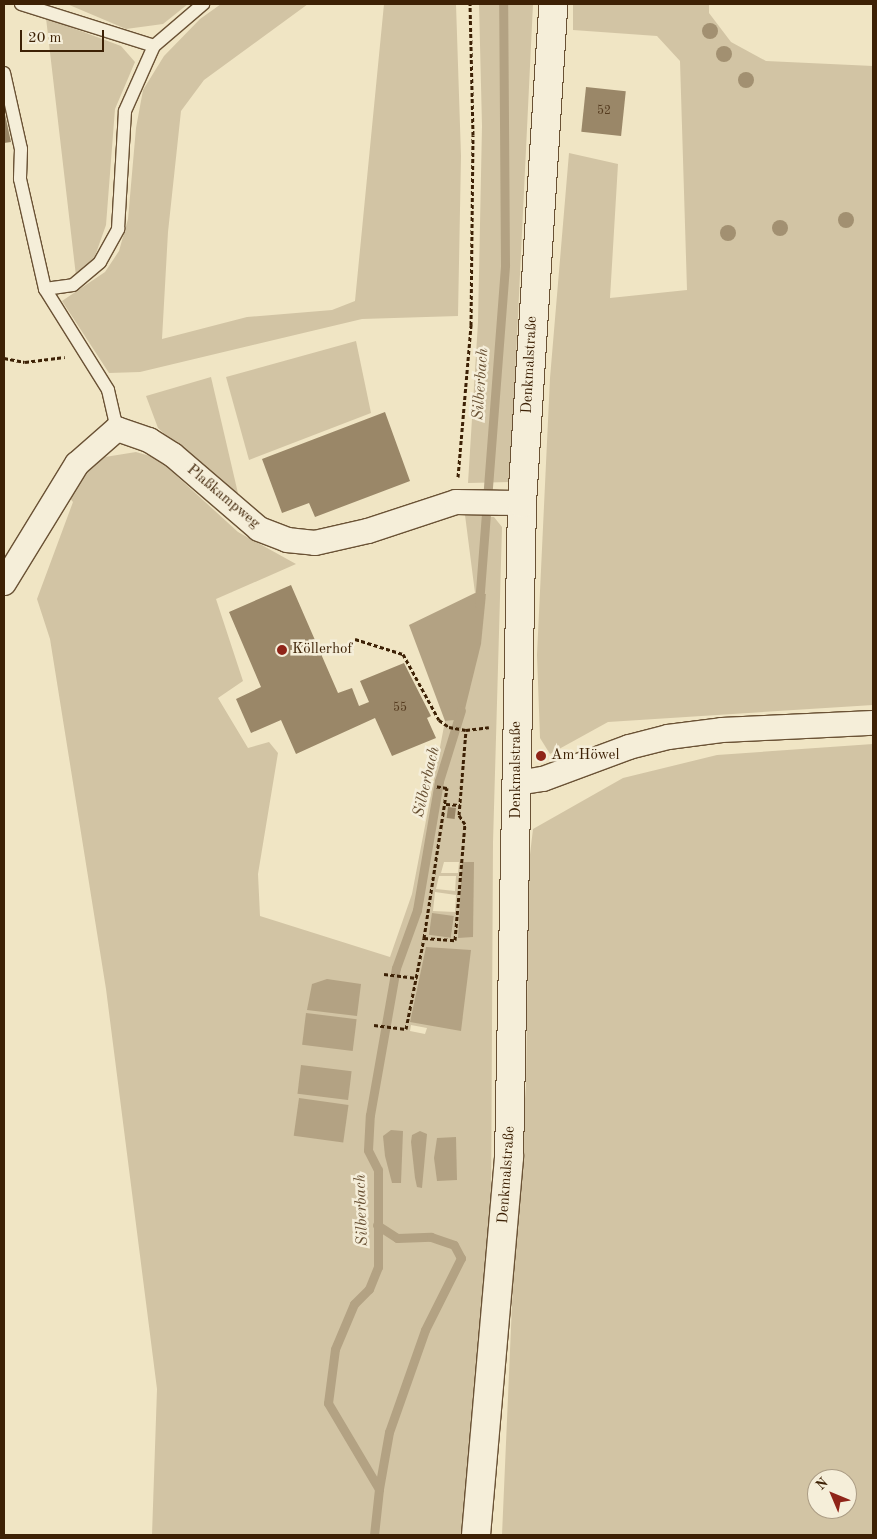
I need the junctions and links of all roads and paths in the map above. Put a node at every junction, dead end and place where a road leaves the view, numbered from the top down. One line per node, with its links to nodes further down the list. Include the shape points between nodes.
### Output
1 (21, 4): 5 (lane)
2 (203, 4): 5 (lane)
3 (470, 4): 11 (path, via 473,134 471,324)
4 (553, 4): 12 (main road, Denkmalstraße)
5 (154, 46): 7 (lane, via 125,111 118,229 100,262 73,285)
6 (4, 74): 7 (lane, via 21,150 20,179)
7 (44, 289): 8 (lane)
8 (83, 355): 9 (path, via 25,362); 10 (lane, via 108,390)
9 (4, 358)
10 (117, 429): 11 (street, Plaßkampweg, via 150,440 173,455 259,529 287,540 315,543); 13 (street, via 78,464)
11 (464, 502): 12 (street, Plaßkampweg)
12 (513, 503): 18 (main road, Denkmalstraße)
13 (4, 583)
14 (355, 639): 17 (path, via 403,654 439,720 449,727)
15 (873, 723): 18 (street, via 722,730 668,737 629,747 543,779)
16 (481, 727): 17 (path)
17 (466, 730): 21 (path)
18 (517, 783): 26 (main road, Denkmalstraße, via 509,1157)
19 (434, 786): 20 (path, via 448,788)
20 (446, 804): 21 (path); 22 (path)
21 (460, 805): 22 (path, via 459,815 465,824 455,940)
22 (424, 938): 24 (path)
23 (384, 974): 24 (path)
24 (417, 978): 25 (path, via 406,1029)
25 (374, 1025)
26 (476, 1535)

